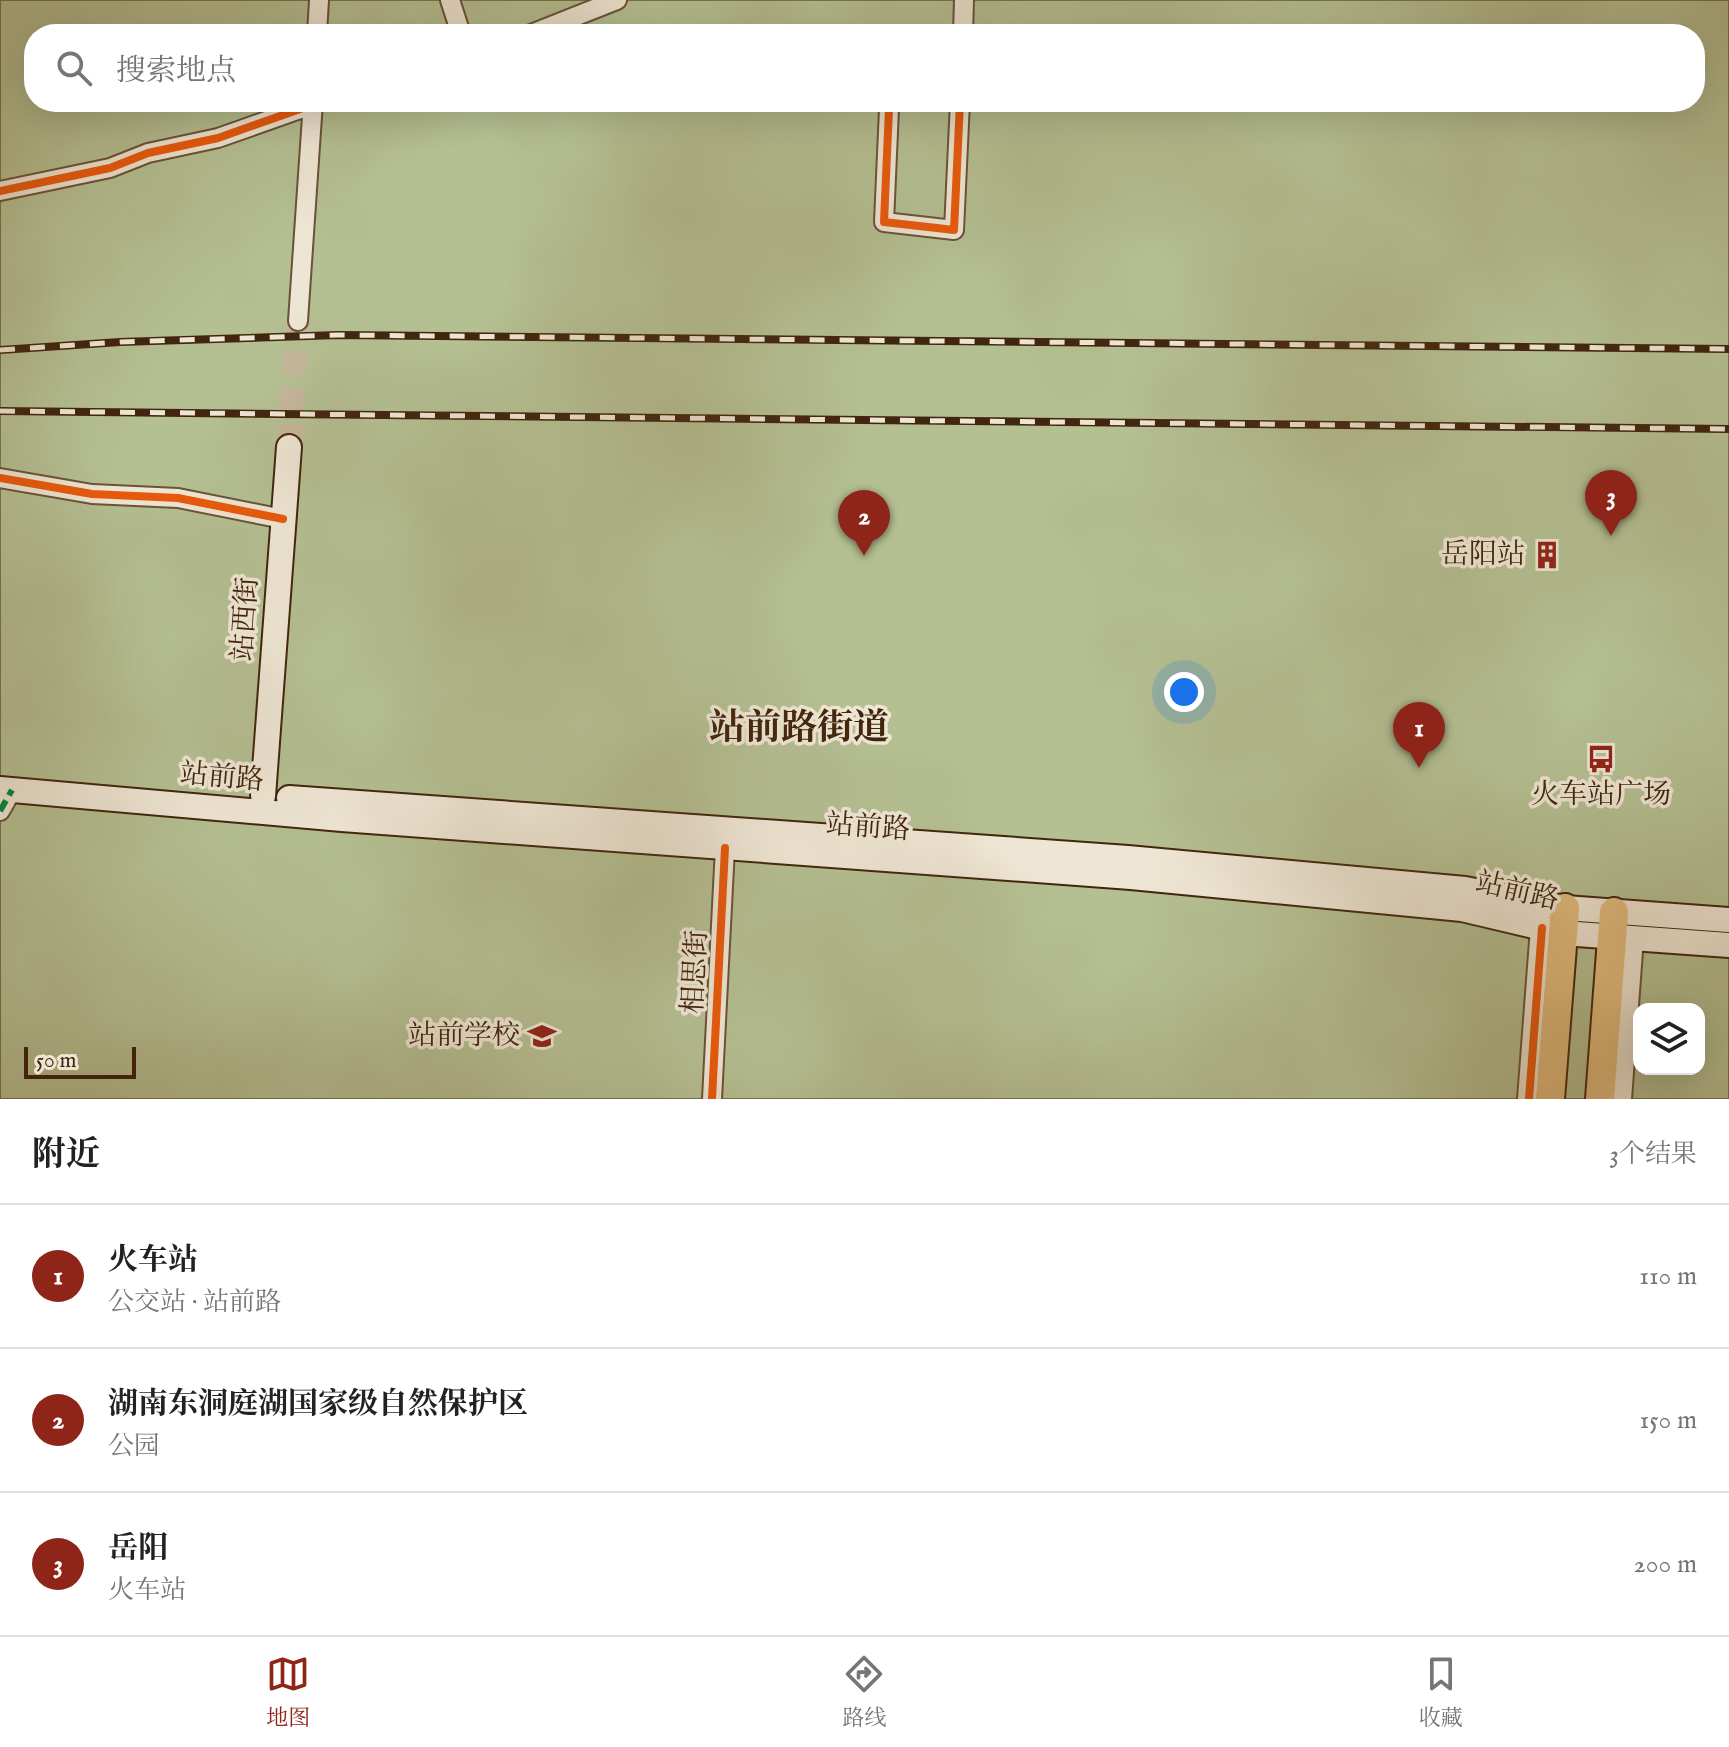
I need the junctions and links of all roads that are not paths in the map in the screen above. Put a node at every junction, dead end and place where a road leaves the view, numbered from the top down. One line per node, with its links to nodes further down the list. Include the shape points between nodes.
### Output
1 (319, 0): 5 (street)
2 (450, 0): 6 (street)
3 (617, 0): 7 (street)
4 (964, 0): 8 (street)
5 (318, 24)
6 (458, 24)
7 (556, 24)
8 (963, 24)
9 (290, 112): 13 (street, via 110,168)
10 (314, 112): 14 (street)
11 (889, 112): 12 (street, via 884,222 954,230)
12 (960, 112)
13 (0, 191)
14 (298, 321)
15 (289, 447): 17 (main road, 站西街)
16 (0, 478): 17 (street, via 92,494 178,498)
17 (283, 519): 19 (main road, 站西街)
18 (3, 791): 19 (main road, 站前路); 20 (main road, 站前路)
19 (263, 796): 22 (main road, 站前路, via 1128,858 1465,889)
20 (725, 848): 22 (main road, 站前路, via 1131,877); 25 (street, 相思街)
21 (1729, 920): 23 (main road, 站前路)
22 (1557, 923): 23 (main road, 站前路); 26 (street); 27 (main road)
23 (1620, 929): 24 (main road, 站前路); 28 (main road); 29 (street)
24 (1729, 945)
25 (712, 1099)
26 (1529, 1099)
27 (1550, 1099)
28 (1600, 1099)
29 (1620, 1099)

